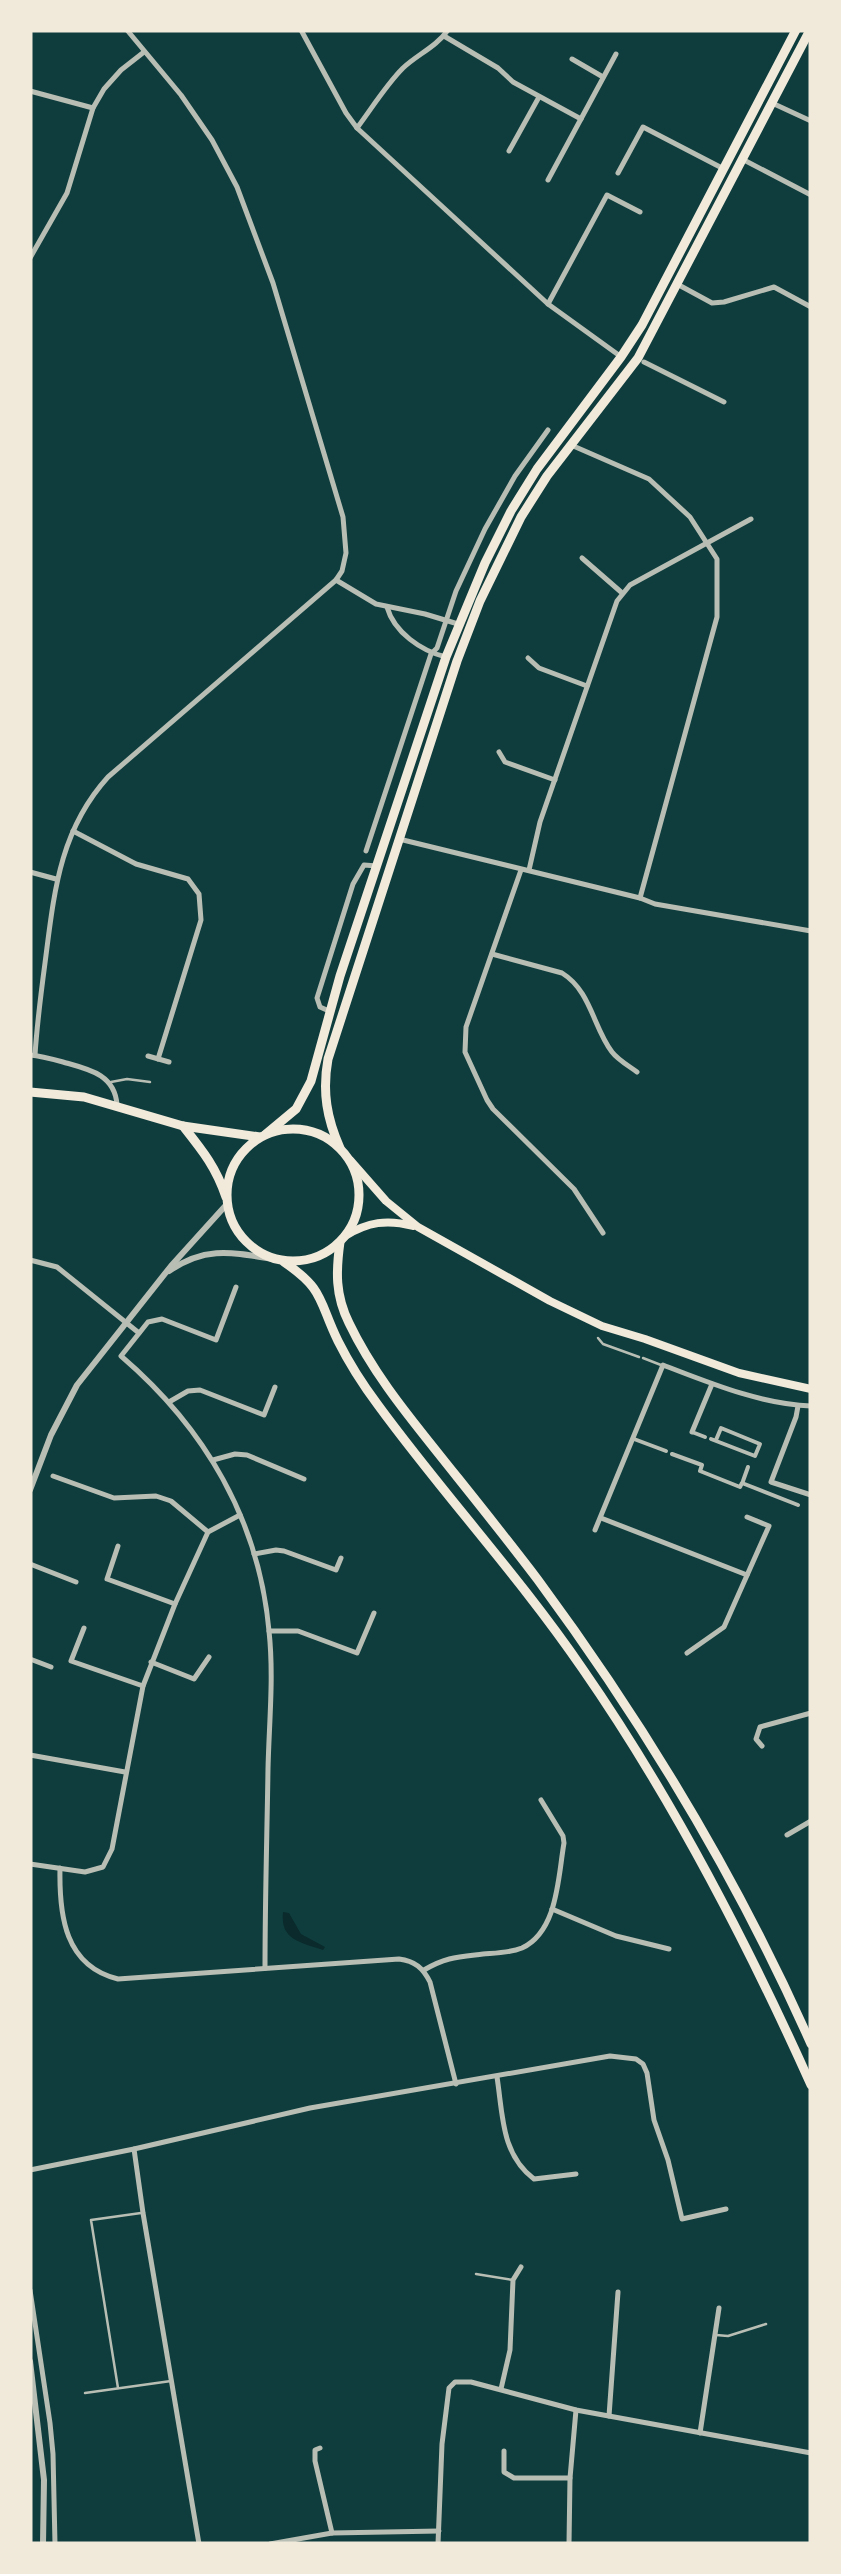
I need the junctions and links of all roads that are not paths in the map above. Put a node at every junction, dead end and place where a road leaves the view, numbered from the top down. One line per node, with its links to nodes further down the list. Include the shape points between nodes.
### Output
1 (127, 30): 6 (street)
2 (301, 30): 16 (street)
3 (796, 30): 19 (main road)
4 (810, 30): 12 (main road)
5 (446, 33): 11 (street); 16 (street, via 398,73)
6 (144, 52): 13 (street); 36 (street, via 212,140 273,282 344,517 346,554)
7 (616, 54): 9 (street)
8 (572, 59): 9 (street)
9 (603, 77): 14 (street)
10 (30, 91): 13 (street)
11 (539, 97): 14 (street); 17 (street)
12 (772, 102): 15 (street); 18 (main road)
13 (93, 108): 24 (street, via 68,193)
14 (581, 119): 21 (street)
15 (811, 121)
16 (357, 128): 26 (street)
17 (509, 151)
18 (742, 159): 22 (street); 25 (main road)
19 (724, 168): 20 (street, via 643,126); 28 (main road)
20 (618, 173)
21 (548, 180)
22 (811, 195)
23 (640, 212): 26 (street, via 607,195)
24 (30, 258)
25 (677, 284): 27 (street, via 712,302 774,286); 32 (main road, via 638,358)
26 (548, 304): 28 (street)
27 (811, 307)
28 (621, 357): 40 (main road, via 527,484)
29 (644, 362): 30 (street)
30 (724, 402)
31 (548, 430): 39 (street, via 492,516)
32 (571, 444): 34 (street, via 649,479 690,517); 48 (main road, via 521,518 480,601)
33 (751, 518): 34 (street)
34 (706, 544): 37 (street); 54 (street, via 717,559 717,616)
35 (582, 558): 37 (street)
36 (336, 580): 38 (street); 47 (street, via 108,777)
37 (622, 593): 44 (street)
38 (387, 607): 39 (street); 41 (street, via 409,639)
39 (445, 619): 40 (street); 41 (street)
40 (458, 624): 42 (main road)
41 (432, 654): 42 (street); 49 (street)
42 (446, 658): 50 (main road)
43 (528, 658): 44 (street)
44 (586, 686): 46 (street)
45 (498, 752): 46 (street, via 504,762)
46 (555, 780): 51 (street)
47 (73, 831): 53 (street); 62 (street, via 136,864 188,879 199,894 201,920)
48 (399, 839): 51 (street); 71 (main road, via 326,1069 326,1103)
49 (366, 851)
50 (377, 866): 59 (main road); 59 (street, via 362,867 347,902 317,998)
51 (525, 870): 54 (street); 56 (street)
52 (30, 872): 53 (street)
53 (56, 879): 58 (street)
54 (640, 898): 55 (street)
55 (811, 931)
56 (492, 954): 64 (street, via 572,979 613,1054); 75 (street, via 466,1027 465,1052 494,1110 574,1188)
57 (30, 1008): 58 (street)
58 (40, 1009): 60 (street)
59 (330, 1011): 70 (main road, via 307,1090 296,1109)
60 (32, 1055): 66 (street, via 95,1071)
61 (148, 1056): 62 (street)
62 (158, 1059): 63 (street)
63 (169, 1062)
64 (637, 1072)
65 (150, 1082): 66 (lane)
66 (110, 1083): 68 (street)
67 (30, 1092): 68 (main road)
68 (117, 1104): 69 (main road)
69 (183, 1126): 70 (main road); 73 (main road, via 218,1173)
70 (263, 1136): 71 (main road, via 298,1129); 73 (main road, via 233,1166)
71 (340, 1148): 72 (main road)
72 (350, 1160): 74 (main road); 76 (main road, via 360,1194)
73 (226, 1200): 77 (main road, via 242,1239); 80 (street)
74 (418, 1226): 76 (main road, via 384,1221); 88 (main road, via 601,1326 739,1373)
75 (603, 1233)
76 (343, 1239): 79 (main road, via 322,1255); 139 (main road, via 336,1290 372,1366 594,1656 740,1897)
77 (272, 1259): 79 (main road); 80 (street, via 208,1253)
78 (30, 1260): 82 (street, via 57,1266)
79 (284, 1262): 142 (main road, via 314,1286 337,1340 378,1406 583,1668 664,1794)
80 (165, 1274): 82 (street)
81 (236, 1287): 83 (street, via 216,1340 162,1320 148,1322)
82 (124, 1323): 83 (street); 102 (street, via 63,1409)
83 (139, 1333): 89 (street, via 121,1356)
84 (598, 1338): 85 (lane)
85 (663, 1365): 86 (street); 94 (street)
86 (712, 1384): 90 (street); 92 (street)
87 (275, 1387): 89 (street, via 264,1414 200,1390)
88 (811, 1389)
89 (169, 1402): 97 (street)
90 (798, 1406): 91 (street); 96 (street)
91 (811, 1406)
92 (692, 1432): 93 (street)
93 (710, 1439): 93 (street, via 720,1428 762,1444 756,1456)
94 (634, 1440): 101 (street, via 702,1465 700,1472); 107 (street)
95 (773, 1449): 96 (street)
96 (783, 1452): 103 (street, via 771,1482)
97 (213, 1460): 100 (street, via 247,1455); 105 (street)
98 (748, 1467): 101 (street)
99 (53, 1476): 109 (street, via 114,1498 170,1501)
100 (304, 1479)
101 (742, 1483): 104 (street)
102 (30, 1490)
103 (811, 1495)
104 (798, 1505)
105 (240, 1516): 109 (street); 111 (street)
106 (746, 1517): 114 (street, via 769,1526)
107 (602, 1518): 108 (street); 114 (street)
108 (596, 1530)
109 (208, 1532): 116 (street)
110 (118, 1546): 116 (street, via 107,1579)
111 (254, 1554): 112 (street, via 284,1551 336,1570); 119 (street)
112 (341, 1558)
113 (30, 1564): 115 (street)
114 (747, 1575): 120 (street, via 724,1627)
115 (76, 1582)
116 (175, 1604): 123 (street)
117 (374, 1614): 119 (street, via 357,1653 298,1632)
118 (84, 1628): 125 (street, via 71,1661)
119 (270, 1631): 137 (street)
120 (687, 1653)
121 (209, 1657): 123 (street, via 194,1679)
122 (30, 1659): 124 (street)
123 (151, 1662): 125 (street)
124 (52, 1667)
125 (143, 1686): 129 (street)
126 (811, 1712): 127 (street, via 760,1728 756,1739)
127 (762, 1746)
128 (30, 1755): 129 (street)
129 (126, 1772): 134 (street, via 112,1848 102,1867)
130 (542, 1800): 135 (street, via 564,1843)
131 (811, 1821): 132 (street)
132 (788, 1835)
133 (30, 1864): 134 (street)
134 (60, 1868): 137 (street, via 71,1944 103,1976)
135 (552, 1909): 136 (street); 138 (street, via 526,1946 446,1959)
136 (669, 1949)
137 (264, 1968): 138 (street, via 408,1960)
138 (424, 1970): 141 (street)
139 (811, 2044)
140 (496, 2077): 141 (street); 145 (street, via 518,2167 534,2179); 146 (street, via 610,2056 636,2059 647,2073 682,2219)
141 (456, 2084): 143 (street)
142 (811, 2085)
143 (134, 2148): 144 (street); 147 (street)
144 (30, 2170)
145 (576, 2174)
146 (726, 2210)
147 (143, 2213): 157 (street); 158 (lane, via 92,2220)
148 (521, 2267): 150 (street)
149 (476, 2274): 150 (lane)
150 (513, 2280): 159 (street)
151 (30, 2290): 171 (street, via 54,2454)
152 (618, 2292): 162 (street)
153 (719, 2308): 155 (street)
154 (766, 2324): 155 (lane)
155 (715, 2335): 163 (street)
156 (30, 2360): 170 (street, via 44,2480)
157 (172, 2381): 158 (lane); 172 (street)
158 (118, 2388): 160 (lane)
159 (501, 2389): 161 (street); 168 (street, via 471,2382 449,2388)
160 (85, 2393)
161 (576, 2410): 162 (street); 167 (street)
162 (609, 2416): 163 (street)
163 (700, 2432): 166 (street)
164 (320, 2448): 169 (street, via 315,2461)
165 (504, 2450): 167 (street, via 504,2472 514,2478)
166 (811, 2452)
167 (570, 2478): 175 (street)
168 (438, 2531): 169 (street); 174 (street)
169 (332, 2533): 173 (street)
170 (43, 2544)
171 (55, 2544)
172 (199, 2544)
173 (270, 2544)
174 (438, 2544)
175 (569, 2544)

